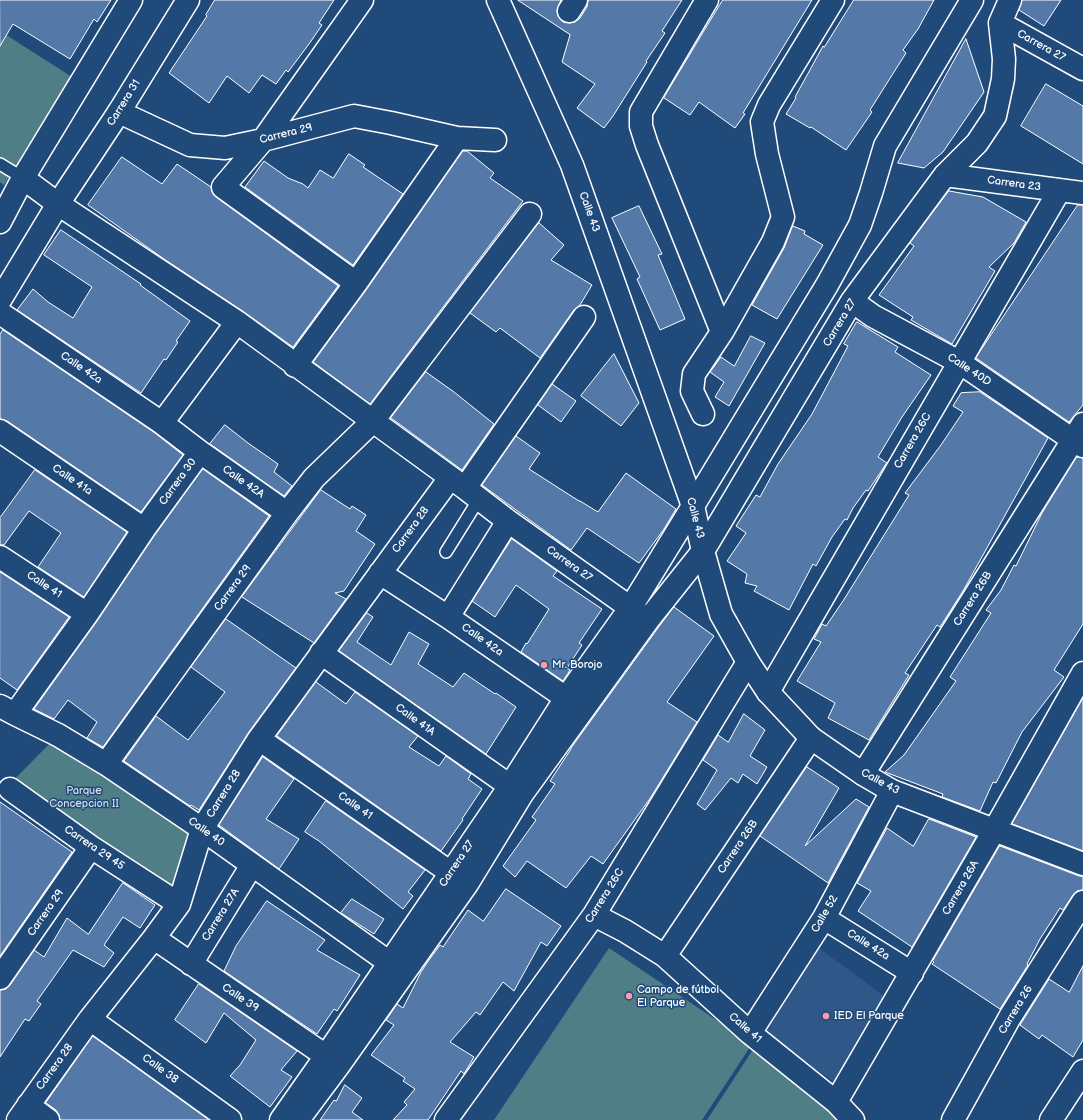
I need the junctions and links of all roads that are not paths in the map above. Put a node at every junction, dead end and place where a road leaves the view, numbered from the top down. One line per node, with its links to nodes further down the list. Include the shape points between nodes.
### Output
1 (131, 0): 17 (street)
2 (362, 0): 13 (street)
3 (498, 0): 41 (street, Calle 43, via 572,165)
4 (707, 0): 29 (street, via 641,112 641,126)
5 (833, 0): 29 (street, via 769,105 762,122 783,218 773,242)
6 (972, 0): 33 (street, Carrera 27, via 885,146 860,225)
7 (1010, 0): 9 (street, Carrera 27)
8 (186, 1): 11 (street, Carrera 31)
9 (1000, 23): 10 (street, Carrera 27); 16 (street, Carrera 27, via 1004,59 1003,78 995,116 977,143)
10 (1083, 69)
11 (119, 112): 13 (street, Carrera 29, via 190,145 225,148); 20 (street, Carrera 31)
12 (457, 138): 13 (street, Carrera 29, via 354,116); 14 (street, Carrera 29); 23 (street)
13 (263, 140): 23 (street, via 223,187)
14 (495, 140)
15 (0, 164): 17 (lane)
16 (945, 175): 18 (street, Carrera 23); 25 (street, Carrera 27)
17 (23, 178): 20 (street); 22 (street)
18 (1059, 191): 19 (street, Carrera 23); 30 (street, Carrera 26C)
19 (1083, 193)
20 (58, 204): 24 (street, Carrera 31); 28 (street)
21 (530, 214): 34 (street, Carrera 29)
22 (0, 222)
23 (356, 283): 31 (street)
24 (0, 300)
25 (852, 301): 30 (street, Calle 40D, via 873,316); 36 (street, Carrera 27)
26 (0, 313): 35 (street, Calle 42a)
27 (584, 317): 40 (street, Carrera 28)
28 (237, 322): 31 (street); 35 (street)
29 (722, 332): 32 (street, via 694,374 692,391)
30 (958, 362): 38 (street, Calle 40D); 56 (street, Carrera 26C)
31 (295, 366): 34 (street)
32 (702, 414)
33 (749, 414): 36 (street); 41 (street, Carrera 27)
34 (372, 422): 40 (street); 42 (street, Carrera 29, via 314,478)
35 (162, 423): 39 (street, Carrera 30)
36 (776, 430): 45 (street, Carrera 27)
37 (0, 431): 44 (street, Calle 41a)
38 (1080, 437): 62 (street, Carrera 26B)
39 (200, 452): 42 (street, Calle 42A); 44 (street, Carrera 30)
40 (464, 488): 43 (street); 46 (lane); 48 (street, Carrera 28)
41 (694, 506): 45 (street, Calle 43); 49 (street, Carrera 27)
42 (287, 513): 61 (street, Carrera 29)
43 (508, 521): 49 (street, Carrera 27); 51 (street)
44 (144, 529): 50 (street, Carrera 30)
45 (703, 551): 52 (street, Carrera 27); 54 (street, Calle 43, via 722,614)
46 (446, 552)
47 (0, 557): 50 (street, Calle 41)
48 (380, 572): 51 (street, Calle 42a); 53 (street, Carrera 28)
49 (631, 607): 52 (street, Carrera 27); 57 (street, Carrera 27)
50 (87, 614): 58 (street, Carrera 30)
51 (448, 617): 57 (street, Calle 42a)
52 (648, 620): 57 (street, Carrera 27)
53 (320, 653): 59 (street, Carrera 28); 63 (street, Calle 41A)
54 (748, 662): 56 (street, Calle 43); 74 (street, Carrera 26C)
55 (1083, 673): 67 (street, Carrera 26A)
56 (768, 692): 60 (street, Calle 43)
57 (574, 704): 63 (street, Carrera 27); 79 (street, Carrera 27, via 467,884)
58 (7, 710): 61 (street, Calle 40, via 58,735)
59 (259, 738): 66 (street, Carrera 28); 71 (street, Calle 41)
60 (811, 738): 62 (street, Calle 43); 77 (street, Carrera 26B)
61 (106, 764): 66 (street, Calle 40)
62 (863, 774): 65 (street, Calle 43)
63 (510, 786): 71 (street, Carrera 27)
64 (10, 789): 68 (street, Carrera 29 45)
65 (892, 790): 67 (street, Calle 43); 75 (street, Calle 52)
66 (202, 829): 70 (street, Calle 40); 73 (street, Carrera 28)
67 (995, 830): 69 (street, Calle 43); 80 (street, Carrera 26A)
68 (91, 847): 73 (street, Carrera 29 45); 81 (street, Carrera 29)
69 (1083, 864)
70 (252, 865): 78 (street, Carrera 27A); 79 (street, Calle 40)
71 (451, 873): 79 (street, Carrera 27)
72 (1083, 902): 95 (street, Carrera 26, via 1010,1018)
73 (179, 904): 76 (street, Carrera 28)
74 (594, 915): 77 (street, Calle 41); 93 (street, Carrera 26C)
75 (824, 918): 80 (street, Calle 42a); 83 (street, Calle 52)
76 (154, 938): 78 (street, Calle 39); 82 (street, Carrera 28)
77 (665, 956): 83 (street, Calle 41)
78 (191, 964): 84 (street, Calle 39)
79 (397, 968): 84 (street, Carrera 27); 92 (street, Carrera 27, via 339,1065)
80 (912, 973): 86 (street, Carrera 26A)
81 (0, 978)
82 (90, 1018): 87 (street, Carrera 28); 90 (street, Calle 38)
83 (750, 1033): 86 (street, Calle 41)
84 (326, 1056): 91 (street, Carrera 27)
85 (1083, 1071): 88 (street)
86 (836, 1102): 94 (street, Calle 41)
87 (23, 1113): 89 (street)
88 (1055, 1119)
89 (48, 1120)
90 (230, 1120)
91 (281, 1120)
92 (298, 1120)
93 (446, 1120)
94 (853, 1120)
95 (952, 1120)

